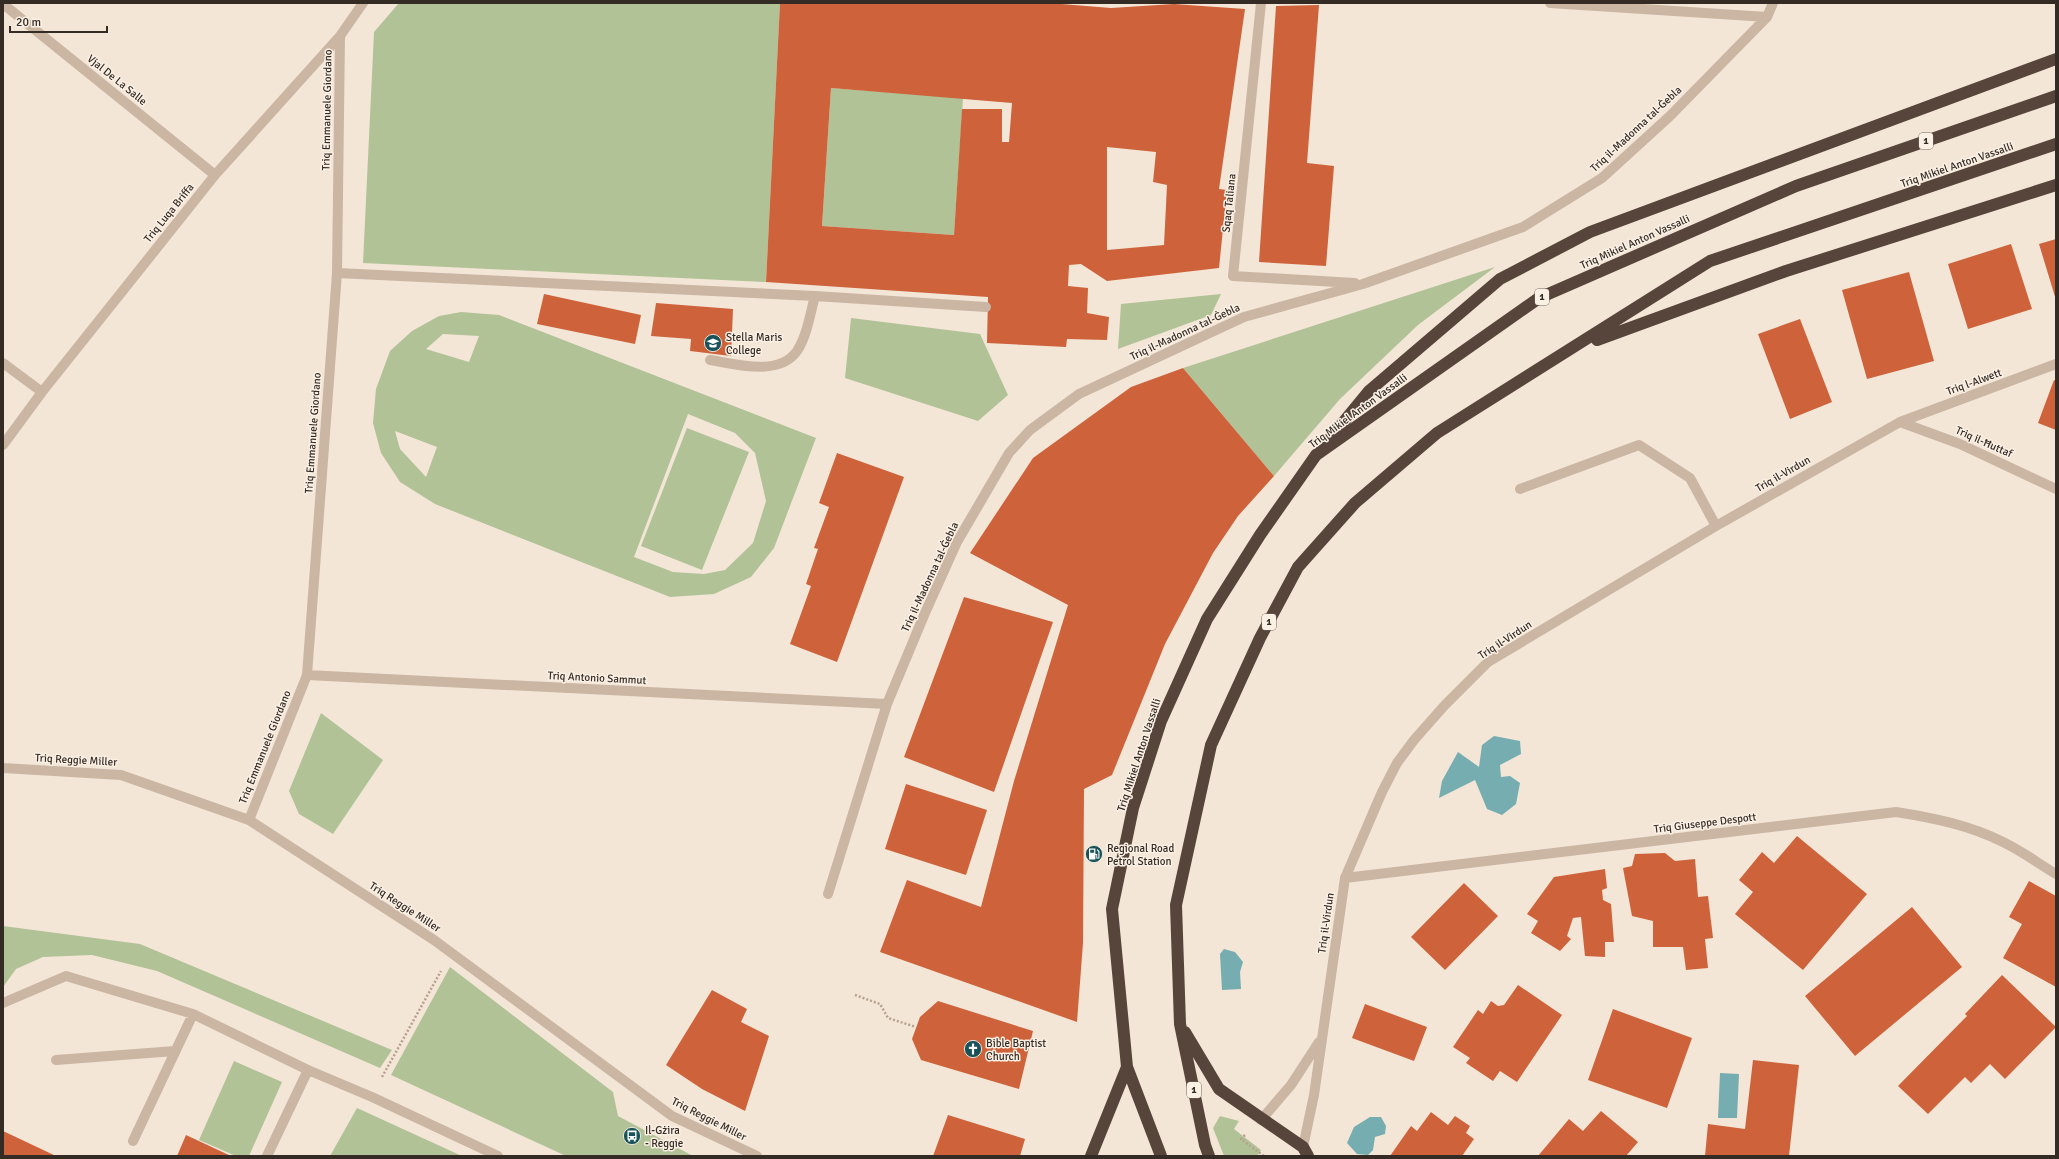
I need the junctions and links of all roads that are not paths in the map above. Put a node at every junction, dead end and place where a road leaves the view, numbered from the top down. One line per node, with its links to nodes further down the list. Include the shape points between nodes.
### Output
1 (363, 3): 7 (street, Triq Luqa Briffa)
2 (1261, 3): 14 (street, Sqaq Taliana, via 1233,276)
3 (1550, 3): 6 (street)
4 (1773, 3): 6 (street, Triq il-Madonna tal-Ġebla)
5 (3, 4): 11 (street, Vjal De La Salle)
6 (1767, 17): 14 (street, Triq il-Madonna tal-Ġebla, via 1670,116 1602,178 1523,227)
7 (340, 36): 11 (street, Triq Luqa Briffa); 13 (street, Triq Emmanuele Giordano)
8 (2056, 59): 24 (highway, via 1590,232 1500,279 1370,391)
9 (2056, 96): 24 (highway, Triq Mikiel Anton Vassalli / 1, via 1796,186 1539,298)
10 (2056, 144): 17 (highway, Triq Mikiel Anton Vassalli / 1, via 1710,261)
11 (215, 175): 21 (street, Triq Luqa Briffa)
12 (2056, 185): 17 (highway, via 1786,271)
13 (337, 273): 15 (street); 28 (street, Triq Emmanuele Giordano)
14 (1363, 284): 29 (street, Triq il-Madonna tal-Ġebla, via 1244,317 1079,394 1030,430 1009,453 957,542)
15 (815, 296): 16 (street); 18 (street, via 805,334 796,352 784,362 769,367)
16 (986, 307)
17 (1575, 348): 37 (highway, Triq Mikiel Anton Vassalli / 1, via 1437,433 1355,503 1298,567 1260,638 1211,745 1176,905)
18 (710, 360)
19 (3, 363): 21 (street)
20 (2056, 364): 22 (street, Triq l-Alwett)
21 (42, 392): 23 (street, Triq Luqa Briffa)
22 (1900, 422): 26 (street, Triq il-Ħuttaf, via 1960,444); 27 (street, Triq il-Virdun)
23 (3, 445)
24 (1316, 455): 41 (highway, Triq Mikiel Anton Vassalli / 1, via 1206,619 1162,721 1133,808 1112,909)
25 (1520, 489): 27 (street, via 1638,445 1690,478)
26 (2056, 489)
27 (1716, 526): 33 (street, Triq il-Virdun, via 1488,662 1444,706 1397,763)
28 (307, 675): 29 (street, Triq Antonio Sammut); 31 (street, Triq Emmanuele Giordano)
29 (887, 704): 34 (street, Triq il-Madonna tal-Ġebla)
30 (3, 768): 31 (street, Triq Reggie Miller, via 121,775)
31 (249, 820): 48 (street, Triq Reggie Miller, via 434,940 672,1116)
32 (2056, 874): 33 (street, Triq Giuseppe Despott, via 2004,842 1970,828 1943,820 1896,812)
33 (1344, 878): 38 (street, Triq il-Virdun)
34 (828, 894)
35 (3, 1003): 36 (street, via 66,976)
36 (193, 1014): 39 (street); 42 (street)
37 (1180, 1024): 43 (highway, 1, via 1219,1089); 51 (highway, Triq Mikiel Anton Vassalli / 1, via 1205,1145)
38 (1321, 1039): 43 (street, Triq il-Virdun, via 1291,1085); 45 (street, Triq il-Virdun)
39 (175, 1051): 40 (street); 44 (street)
40 (56, 1060)
41 (1127, 1067): 49 (highway, 1); 50 (highway, Triq Mikiel Anton Vassalli / 1)
42 (308, 1070): 46 (street); 47 (street)
43 (1261, 1120): 45 (highway, 1)
44 (133, 1141)
45 (1305, 1152)
46 (267, 1156)
47 (498, 1156)
48 (757, 1156)
49 (1091, 1156)
50 (1161, 1156)
51 (1210, 1156)

